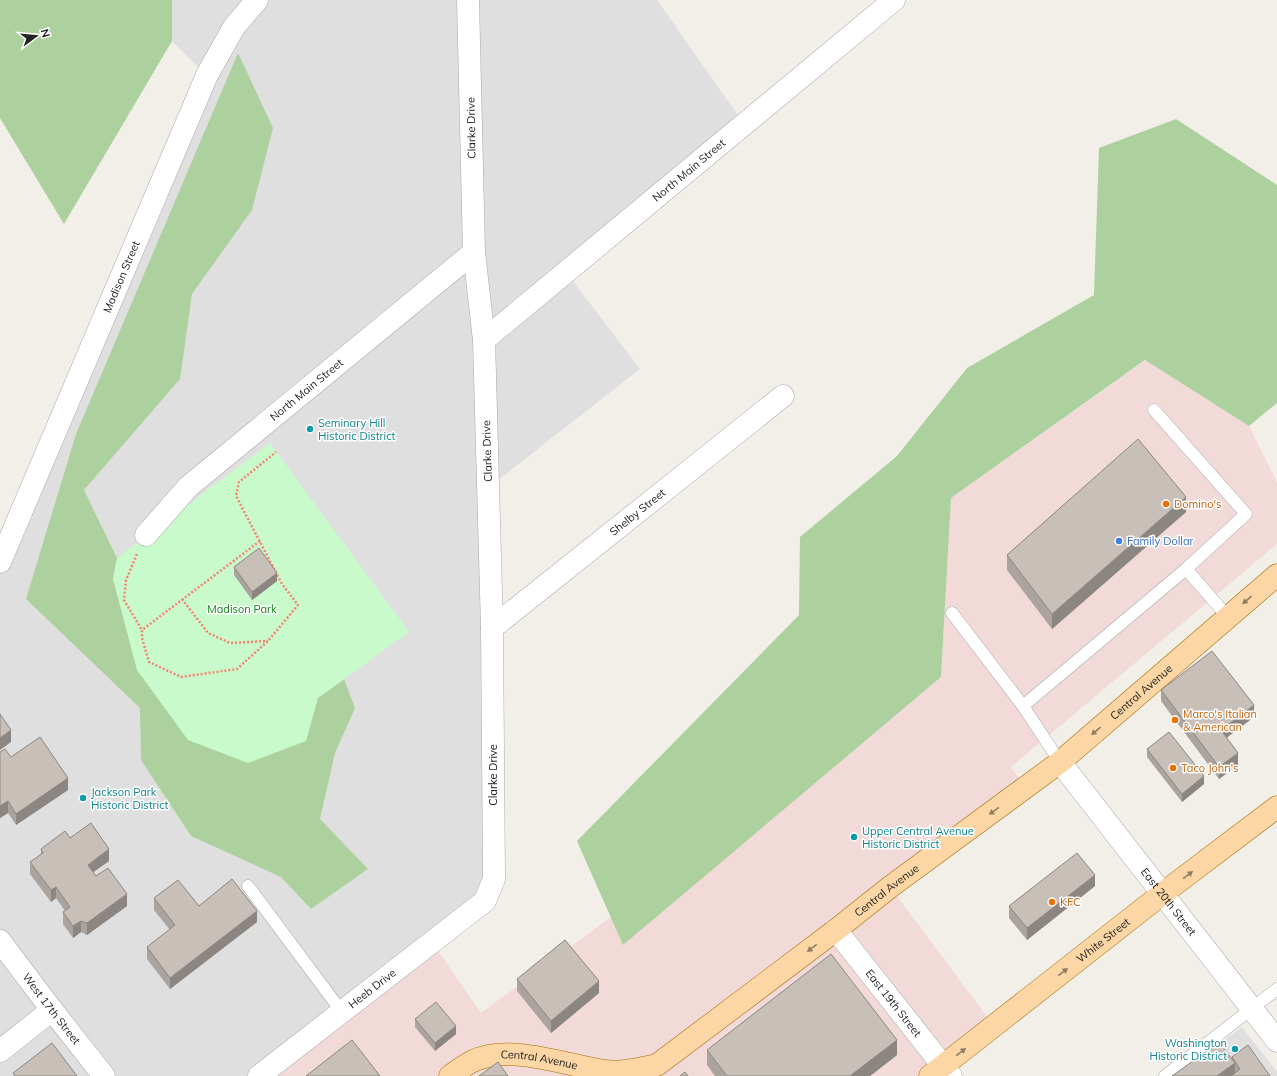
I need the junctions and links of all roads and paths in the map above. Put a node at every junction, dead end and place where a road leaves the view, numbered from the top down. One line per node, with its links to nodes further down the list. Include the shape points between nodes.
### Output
1 (257, 0): 11 (street, Madison Street, via 234,27 206,75)
2 (468, 0): 4 (street, Clarke Drive)
3 (894, 0): 5 (street, North Main Street)
4 (474, 252): 5 (street, Clarke Drive); 9 (street, North Main Street, via 188,487)
5 (484, 340): 17 (street, Clarke Drive)
6 (783, 396): 17 (street, Shelby Street)
7 (1154, 410): 12 (lane, via 1246,514)
8 (276, 452): 10 (path, via 239,482 236,496)
9 (146, 535): 18 (path, via 126,580 124,600)
10 (260, 541): 14 (path); 19 (path, via 282,584 298,604)
11 (0, 562)
12 (1186, 569): 16 (lane); 20 (lane)
13 (1277, 575): 16 (main road, Central Avenue, one-way to 16)
14 (182, 599): 18 (path); 19 (path, via 208,633 230,643)
15 (952, 613): 20 (lane)
16 (1228, 617): 21 (main road, Central Avenue, one-way to 21)
17 (492, 628): 25 (street, Clarke Drive, via 494,879)
18 (142, 630): 19 (path, via 149,662 181,677 237,670)
19 (268, 641)
20 (1023, 706): 21 (lane)
21 (1060, 762): 24 (street, East 20th Street); 26 (main road, Central Avenue, one-way to 26)
22 (1277, 807): 24 (main road, White Street, one-way to 22)
23 (248, 886): 31 (lane)
24 (1162, 894): 29 (street, East 20th Street); 35 (main road, White Street, one-way to 24)
25 (485, 901): 31 (street, Heeb Drive)
26 (836, 930): 34 (main road, Central Avenue, one-way to 34, via 657,1065 632,1071); 35 (street, East 19th Street)
27 (0, 941): 30 (street, West 17th Street)
28 (1277, 989): 29 (lane)
29 (1252, 1009): 32 (street, East 20th Street); 39 (lane)
30 (52, 1010): 33 (street); 36 (street, West 17th Street)
31 (342, 1012): 37 (street, Heeb Drive)
32 (1277, 1041)
33 (0, 1051)
34 (572, 1070): 38 (main road, Central Avenue, via 521,1055 488,1056 473,1061)
35 (942, 1073)
36 (104, 1076)
37 (259, 1076)
38 (450, 1076)
39 (1165, 1076)

